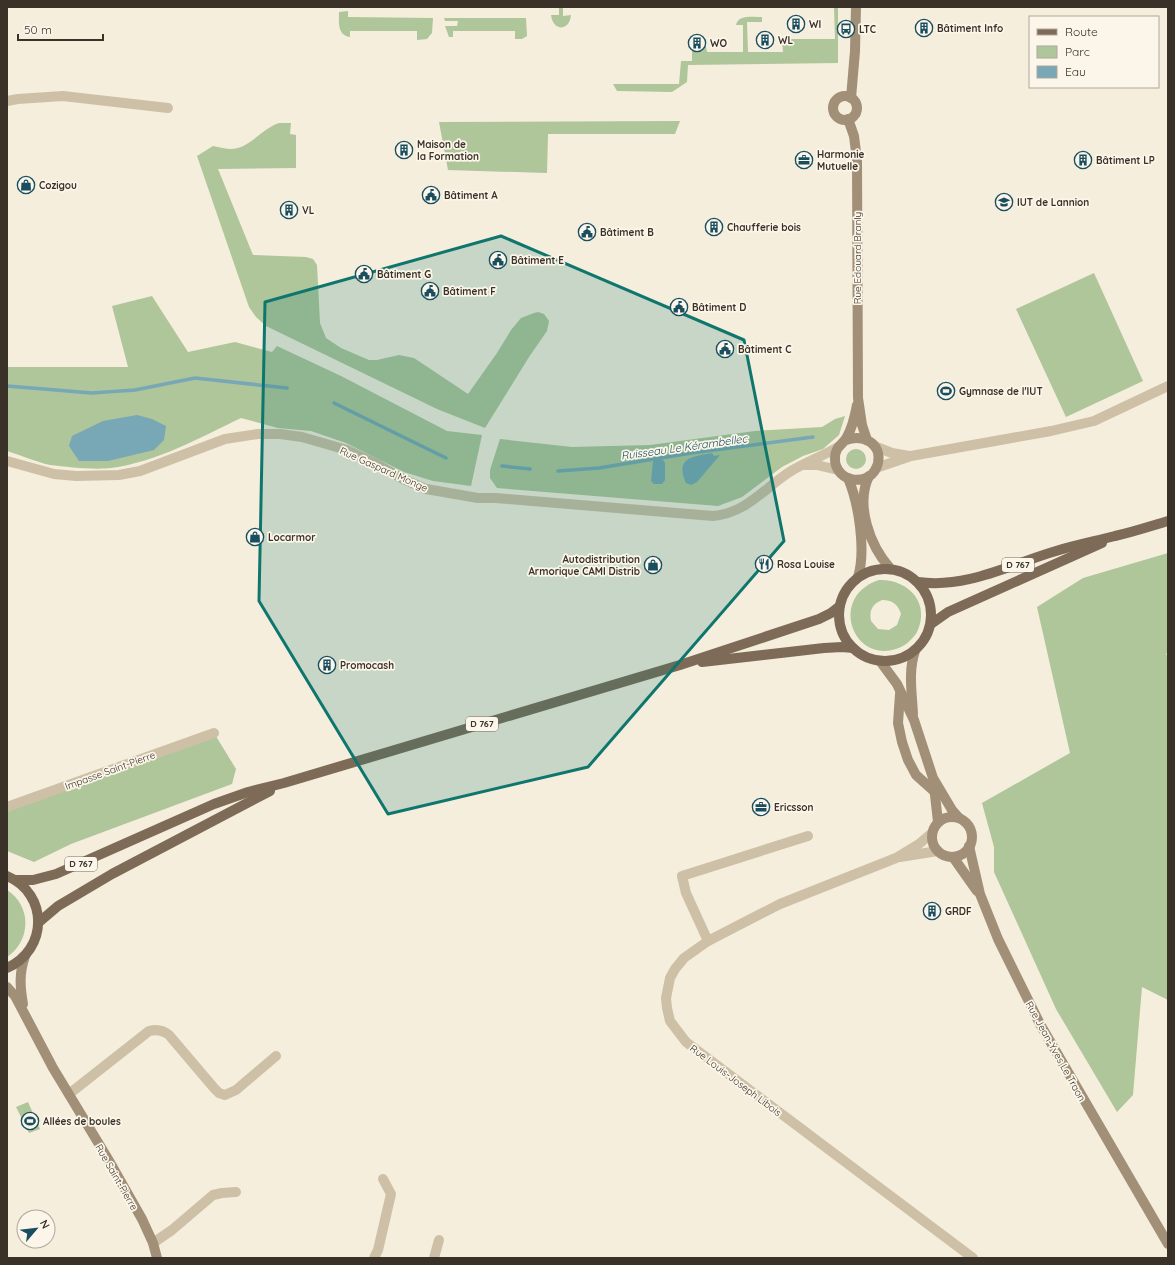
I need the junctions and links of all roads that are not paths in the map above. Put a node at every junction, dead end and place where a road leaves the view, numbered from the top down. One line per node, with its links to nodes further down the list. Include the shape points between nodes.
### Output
1 (856, 7): 2 (street)
2 (851, 98): 5 (street, via 855,101 856,110); 5 (street, via 840,97 833,105 838,117)
3 (7, 101): 4 (street, via 63,96)
4 (168, 108)
5 (848, 119): 7 (street, Rue Edouard Branly, via 854,136 857,160)
6 (1168, 386): 11 (street, via 1094,421)
7 (858, 398): 8 (street, Rue Edouard Branly, via 856,414); 9 (street, Rue Edouard Branly, via 862,425)
8 (846, 440): 9 (street, via 853,437); 10 (street)
9 (871, 443): 11 (street, via 892,454); 15 (street, via 878,457)
10 (838, 447): 13 (street, Rue Gaspard Monge); 14 (street, via 835,458)
11 (911, 456): 15 (street)
12 (7, 461): 13 (street, Rue Gaspard Monge, via 54,474 119,475 140,471 225,439 280,434 302,437 347,450 426,490 478,498 713,516 740,508 784,475)
13 (804, 465): 14 (street)
14 (838, 470): 16 (street)
15 (873, 472): 16 (street, via 859,480); 19 (street, via 865,485 864,509 873,542)
16 (848, 478): 20 (street, via 859,520 862,555)
17 (1168, 521): 18 (main road, D 767)
18 (1116, 536): 21 (main road, D 767, via 1054,551 986,575 944,582); 23 (main road, D 767, via 948,612)
19 (890, 568): 20 (main road, via 868,572); 21 (main road, via 910,575)
20 (858, 577): 22 (main road, via 849,585)
21 (918, 582): 23 (main road, via 930,601)
22 (840, 606): 24 (main road, via 841,629); 27 (main road, D 767, via 819,619)
23 (931, 624): 25 (main road, via 923,643)
24 (853, 648): 26 (main road, via 866,657); 27 (main road, D 767, via 824,648)
25 (916, 651): 26 (main road, via 893,661); 29 (street, via 911,671)
26 (880, 661): 28 (street)
27 (680, 665): 32 (main road, D 767)
28 (900, 692): 29 (street); 33 (street, via 898,723 908,760 916,775)
29 (914, 720): 31 (street)
30 (214, 733): 34 (street, Impasse Saint-Pierre)
31 (933, 778): 33 (street); 35 (street)
32 (284, 783): 43 (main road, D 767, via 214,804 56,874 33,880); 45 (main road, D 767, via 112,874 58,906)
33 (935, 792): 36 (street)
34 (7, 807)
35 (959, 818): 36 (street, via 944,818); 39 (street, via 970,830 972,838)
36 (938, 822): 37 (street)
37 (932, 832): 40 (street, via 932,839); 42 (street, Rue Louis-Joseph Libois, via 919,844)
38 (808, 836): 46 (street, via 682,876 686,893)
39 (969, 846): 41 (street, via 965,852); 44 (street, Rue Jean-Yves Le Traon)
40 (938, 852): 41 (street); 42 (street, Rue Louis-Joseph Libois)
41 (953, 857): 44 (street)
42 (896, 858): 46 (street, Rue Louis-Joseph Libois, via 780,904)
43 (11, 878): 45 (main road, via 22,885 32,898 36,906)
44 (980, 894): 57 (street, Rue Jean-Yves Le Traon, via 998,939 1040,1024)
45 (38, 923): 47 (main road, via 35,941)
46 (708, 941): 61 (street, Rue Louis-Joseph Libois, via 684,958 675,969 667,988 670,1021 686,1042)
47 (25, 956): 48 (main road); 50 (street, Rue Saint-Pierre, via 20,991)
48 (7, 968)
49 (7, 987): 50 (street, Rue Saint-Pierre)
50 (26, 1014): 52 (street, Rue Saint-Pierre)
51 (276, 1056): 52 (street, via 236,1090 225,1095 214,1088 169,1035 154,1030 149,1031)
52 (68, 1094): 56 (street, Rue Saint-Pierre, via 108,1159)
53 (383, 1179): 59 (street, via 391,1194)
54 (236, 1192): 56 (street, via 213,1195)
55 (439, 1240): 60 (street)
56 (153, 1243): 58 (street, Rue Saint-Pierre)
57 (1168, 1244)
58 (157, 1258)
59 (374, 1258)
60 (434, 1258)
61 (973, 1258)

